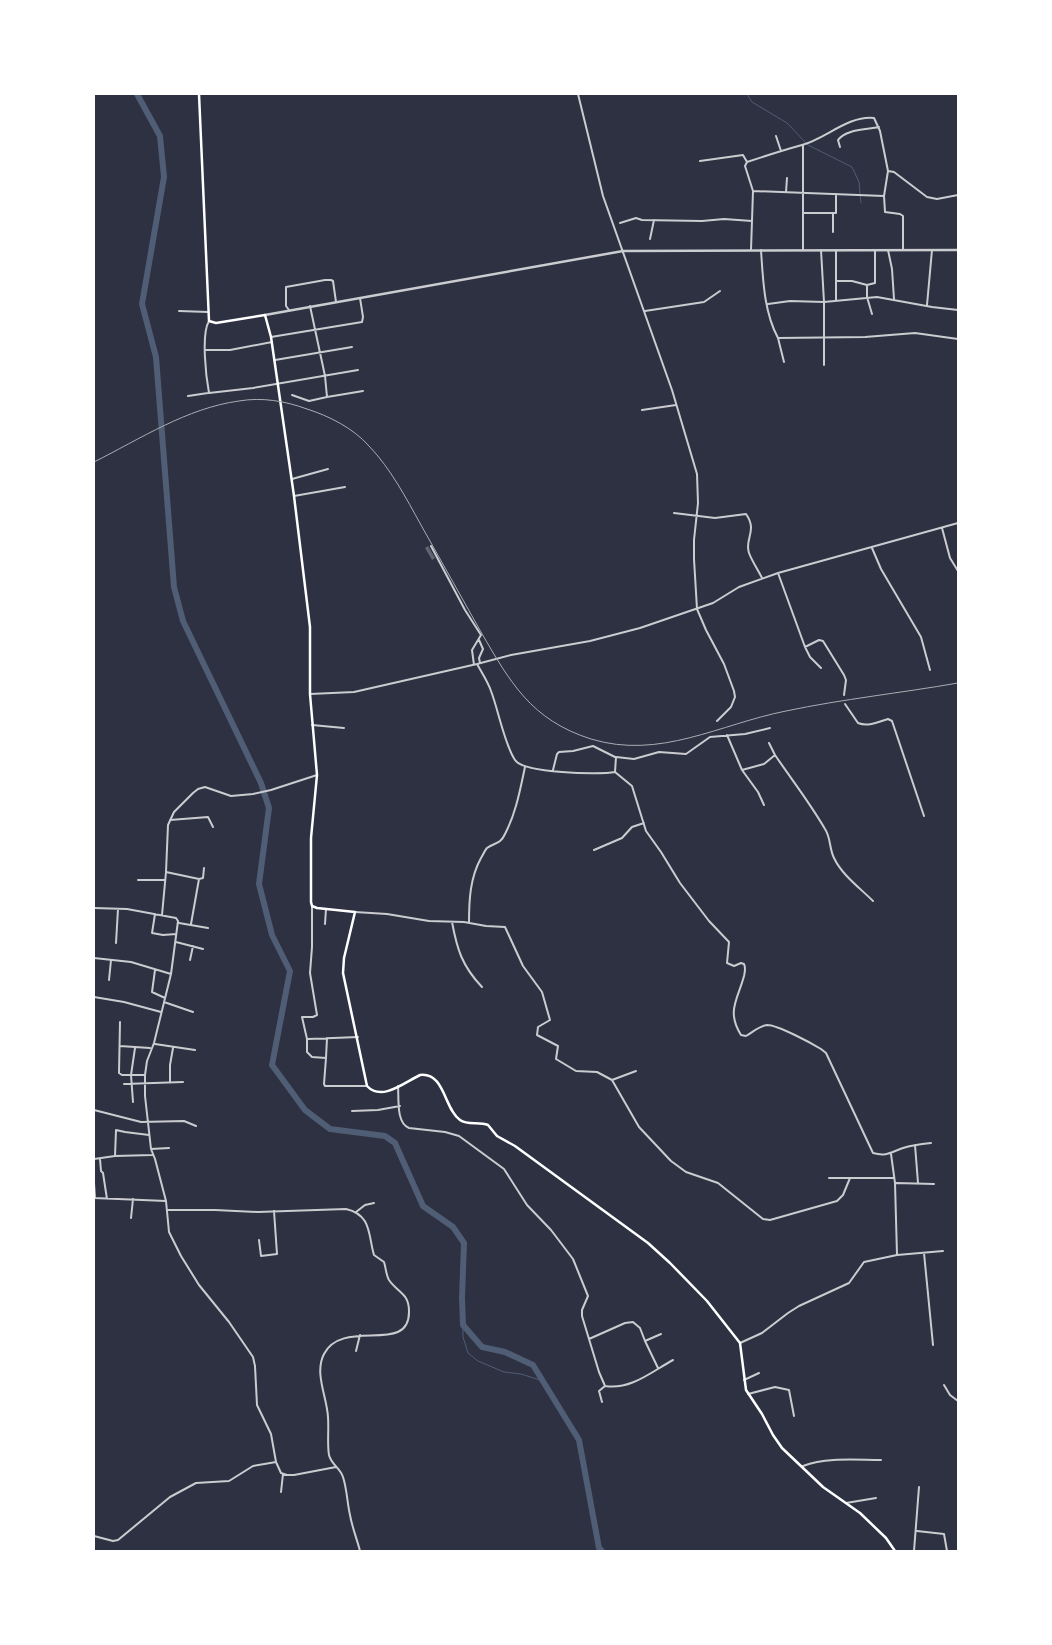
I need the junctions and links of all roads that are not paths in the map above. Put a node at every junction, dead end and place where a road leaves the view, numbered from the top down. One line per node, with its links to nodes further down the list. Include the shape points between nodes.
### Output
1 (199, 94): 52 (main road)
2 (578, 94): 35 (street, via 603,196)
3 (879, 127): 5 (street, via 874,118 866,118); 6 (street, via 840,136); 10 (street)
4 (776, 136): 7 (street)
5 (804, 144): 7 (street); 14 (street)
6 (840, 147)
7 (782, 151): 9 (street)
8 (700, 161): 9 (street, via 743,154)
9 (747, 162): 12 (street, via 745,166)
10 (888, 171): 16 (street, via 927,197 937,200); 17 (street)
11 (787, 178): 13 (street)
12 (753, 191): 13 (street); 21 (street)
13 (786, 192): 14 (street)
14 (803, 192): 15 (street); 18 (street)
15 (836, 194): 17 (street); 19 (street, via 836,212)
16 (958, 195)
17 (884, 196): 32 (street, via 885,212 903,216)
18 (803, 213): 19 (street); 27 (street)
19 (833, 213): 23 (street)
20 (654, 220): 21 (street); 22 (street, via 636,218); 24 (street)
21 (752, 221): 25 (street)
22 (620, 223)
23 (833, 232)
24 (650, 239)
25 (750, 250): 26 (street); 35 (street)
26 (761, 250): 27 (street); 45 (street)
27 (803, 250): 28 (street)
28 (821, 250): 29 (street); 44 (street)
29 (836, 250): 30 (street); 36 (street)
30 (875, 250): 31 (street); 37 (street, via 876,283)
31 (888, 250): 32 (street); 41 (street)
32 (903, 250): 33 (street)
33 (932, 250): 34 (street); 47 (street)
34 (958, 250)
35 (623, 251): 40 (street); 51 (street)
36 (837, 282): 37 (street); 42 (street)
37 (867, 285): 39 (street)
38 (720, 292): 51 (street, via 704,302)
39 (867, 297): 41 (street); 42 (street); 53 (street)
40 (360, 298): 43 (street); 56 (street, via 363,322)
41 (894, 299): 47 (street)
42 (836, 301): 44 (street)
43 (336, 302): 46 (street); 48 (street, via 333,282 325,280 286,287)
44 (824, 302): 45 (street, via 790,301); 58 (street)
45 (767, 305): 59 (street)
46 (310, 306): 48 (street); 56 (street)
47 (927, 306): 49 (street)
48 (289, 310): 54 (street)
49 (958, 310)
50 (179, 311): 52 (street)
51 (644, 311): 76 (street)
52 (208, 312): 55 (main road)
53 (872, 314)
54 (265, 315): 55 (main road, via 216,322); 57 (main road)
55 (209, 320): 63 (street)
56 (316, 330): 57 (street); 64 (street)
57 (271, 337): 61 (main road)
58 (824, 337): 59 (street); 60 (street, via 915,333); 67 (street)
59 (778, 338): 66 (street)
60 (958, 339)
61 (272, 342): 63 (street, via 230,350); 65 (main road)
62 (352, 347): 64 (street)
63 (205, 350): 72 (street)
64 (320, 352): 65 (street); 69 (street)
65 (273, 360): 70 (main road)
66 (784, 362)
67 (824, 365)
68 (358, 370): 69 (street)
69 (325, 376): 70 (street); 75 (street)
70 (277, 384): 72 (street); 79 (main road)
71 (363, 391): 75 (street)
72 (209, 393): 74 (street)
73 (292, 395): 75 (street, via 309,400)
74 (188, 396)
75 (326, 397)
76 (676, 405): 77 (street); 83 (street, via 697,474)
77 (642, 410)
78 (328, 469): 79 (street)
79 (292, 480): 81 (main road)
80 (345, 487): 81 (street)
81 (294, 496): 97 (main road, via 310,628)
82 (674, 513): 83 (street)
83 (697, 516): 90 (street, via 748,516 751,537 748,551); 91 (street, via 694,559)
84 (958, 523): 85 (street)
85 (942, 528): 87 (street); 88 (street, via 950,558)
86 (431, 546): 92 (street, via 480,634)
87 (872, 548): 89 (street); 96 (street, via 921,638)
88 (958, 571)
89 (778, 573): 90 (street); 93 (street)
90 (762, 579): 91 (street)
91 (697, 609): 94 (street, via 590,641); 100 (street, via 734,691 731,707)
92 (479, 640): 94 (street, via 483,649); 94 (street, via 472,650)
93 (805, 647): 95 (street); 98 (street, via 823,640 846,680)
94 (477, 664): 97 (street, via 354,692); 108 (street, via 491,691 514,758)
95 (820, 668)
96 (930, 670)
97 (310, 694): 101 (main road)
98 (844, 695)
99 (846, 704): 114 (street, via 860,724 892,721)
100 (717, 721)
101 (312, 725): 102 (street); 112 (main road)
102 (344, 728)
103 (770, 728): 104 (street)
104 (727, 736): 107 (street, via 706,738 686,754 659,752 634,759); 110 (street)
105 (769, 743): 106 (street)
106 (775, 756): 110 (street, via 764,764); 124 (street, via 808,800 828,834 835,861)
107 (616, 757): 109 (street, via 593,746 559,752); 111 (street)
108 (526, 767): 109 (street); 134 (street, via 515,812 505,836 487,848 477,866 472,880)
109 (553, 770): 111 (street, via 597,774)
110 (742, 770): 113 (street)
111 (615, 772): 116 (street, via 634,790)
112 (317, 775): 115 (street, via 253,794 231,796 202,788 193,793); 125 (main road, via 311,838)
113 (764, 804)
114 (924, 816)
115 (170, 820): 117 (street, via 208,817); 120 (street)
116 (644, 823): 118 (street, via 632,827 622,838); 188 (street, via 680,883 729,942 727,963 734,966 741,963 746,967 734,1003 734,1022 741,1035 746,1036 769,1025 821,1049 826,1053 871,1152)
117 (213, 827)
118 (594, 850)
119 (204, 868): 121 (street, via 203,878)
120 (166, 872): 121 (street); 123 (street)
121 (199, 879): 135 (street)
122 (138, 880): 123 (street)
123 (165, 880): 131 (street)
124 (873, 901)
125 (312, 906): 128 (main road); 158 (street, via 310,973 317,1013 315,1017 302,1017)
126 (94, 908): 127 (street)
127 (118, 909): 130 (street); 140 (street)
128 (326, 909): 129 (main road); 136 (street)
129 (354, 912): 132 (street); 156 (main road, via 343,967)
130 (155, 914): 131 (street); 138 (street, via 152,933)
131 (162, 915): 133 (street, via 176,918)
132 (452, 922): 134 (street); 149 (street, via 460,957)
133 (178, 923): 135 (street); 138 (street)
134 (469, 923): 169 (street, via 505,927 523,966 542,992 550,1020 538,1027 537,1035 558,1046 557,1060 576,1071 597,1072)
135 (191, 924): 137 (street)
136 (325, 924)
137 (208, 928)
138 (177, 934): 139 (street)
139 (176, 942): 141 (street); 147 (street)
140 (116, 943)
141 (193, 946): 142 (street); 145 (street)
142 (202, 949)
143 (94, 958): 144 (street)
144 (111, 960): 146 (street); 148 (street)
145 (190, 960)
146 (155, 970): 147 (street); 151 (street, via 152,992)
147 (170, 974): 151 (street)
148 (109, 980)
149 (482, 987)
150 (94, 997): 153 (street)
151 (165, 998): 152 (street)
152 (164, 1002): 153 (street); 154 (street)
153 (161, 1012): 159 (street)
154 (193, 1012)
155 (120, 1022): 160 (street)
156 (358, 1036): 157 (street); 175 (main road)
157 (327, 1038): 158 (street); 165 (street)
158 (307, 1040): 165 (street, via 307,1052 311,1057)
159 (154, 1043): 162 (street); 163 (street)
160 (120, 1046): 161 (street); 167 (street, via 119,1073)
161 (135, 1048): 162 (street); 167 (street)
162 (151, 1048): 168 (street)
163 (173, 1048): 164 (street); 170 (street)
164 (194, 1050)
165 (326, 1058): 175 (street, via 325,1086)
166 (636, 1071): 169 (street)
167 (132, 1075): 168 (street); 172 (street)
168 (145, 1075): 173 (street)
169 (612, 1080): 194 (street, via 638,1127 670,1161 686,1172 718,1183 763,1219 770,1220 837,1200 843,1195)
170 (170, 1082): 171 (street); 173 (street)
171 (182, 1082)
172 (132, 1083): 173 (street); 174 (street); 177 (street)
173 (145, 1083): 181 (street)
174 (124, 1084)
175 (367, 1086): 176 (main road, via 372,1091 381,1092)
176 (398, 1086): 178 (street); 217 (main road, via 420,1075 433,1077 459,1120 488,1125 497,1136 648,1243 707,1301)
177 (133, 1102)
178 (400, 1106): 180 (street); 215 (street, via 404,1126 459,1136 498,1163 508,1174 527,1205 551,1230 576,1265 588,1296 582,1312)
179 (94, 1110): 181 (street)
180 (352, 1111)
181 (147, 1123): 182 (street, via 179,1121); 183 (street)
182 (196, 1126)
183 (148, 1135): 187 (street); 190 (street, via 116,1130)
184 (931, 1144): 185 (street)
185 (915, 1145): 188 (street); 198 (street)
186 (169, 1148): 187 (street)
187 (151, 1149): 189 (street)
188 (891, 1154): 195 (street)
189 (152, 1155): 190 (street); 203 (street)
190 (116, 1156): 191 (street)
191 (100, 1158): 192 (street); 201 (street)
192 (94, 1159)
193 (829, 1178): 194 (street)
194 (850, 1178): 195 (street)
195 (894, 1178): 197 (street)
196 (94, 1183): 200 (street)
197 (895, 1183): 198 (street); 212 (street)
198 (918, 1183): 199 (street)
199 (934, 1184)
200 (94, 1198): 201 (street)
201 (107, 1199): 202 (street)
202 (133, 1199): 203 (street); 208 (street)
203 (166, 1200): 205 (street)
204 (374, 1203): 207 (street, via 364,1205)
205 (167, 1210): 206 (street); 231 (street, via 169,1232 186,1266 253,1357 257,1404 271,1434)
206 (274, 1211): 207 (street, via 338,1209); 209 (street, via 277,1254 261,1256)
207 (356, 1212): 214 (street, via 368,1227 374,1255 384,1262 389,1279 406,1297 409,1312 408,1322 399,1331 388,1335)
208 (131, 1218)
209 (259, 1240)
210 (943, 1250): 211 (street)
211 (924, 1252): 212 (street); 218 (street)
212 (897, 1255): 217 (street, via 864,1262 849,1284 799,1306 762,1333)
213 (661, 1334): 216 (street)
214 (360, 1335): 219 (street); 232 (street, via 333,1343 325,1352 320,1368 328,1417 329,1453)
215 (589, 1339): 216 (street, via 633,1322 640,1328); 225 (street)
216 (645, 1341): 221 (street)
217 (740, 1343): 223 (main road)
218 (933, 1345)
219 (356, 1351)
220 (673, 1360): 221 (street)
221 (658, 1368): 225 (street, via 631,1383)
222 (759, 1373): 223 (street)
223 (744, 1380): 226 (main road)
224 (944, 1385): 227 (street)
225 (605, 1386): 228 (street, via 599,1393)
226 (748, 1394): 229 (street, via 776,1387 788,1390); 233 (main road, via 773,1435)
227 (958, 1401)
228 (602, 1402)
229 (794, 1416)
230 (882, 1460): 233 (street, via 816,1462)
231 (276, 1462): 234 (street); 240 (street, via 253,1466 229,1481 196,1483 170,1497 118,1540)
232 (336, 1467): 234 (street); 241 (street, via 344,1478)
233 (800, 1467): 238 (main road)
234 (283, 1474): 236 (street)
235 (919, 1486): 239 (street)
236 (282, 1492)
237 (876, 1498): 238 (street)
238 (846, 1503): 242 (main road, via 875,1526)
239 (916, 1532): 243 (street); 244 (street, via 944,1534)
240 (94, 1536)
241 (360, 1551)
242 (895, 1551)
243 (914, 1551)
244 (947, 1551)

